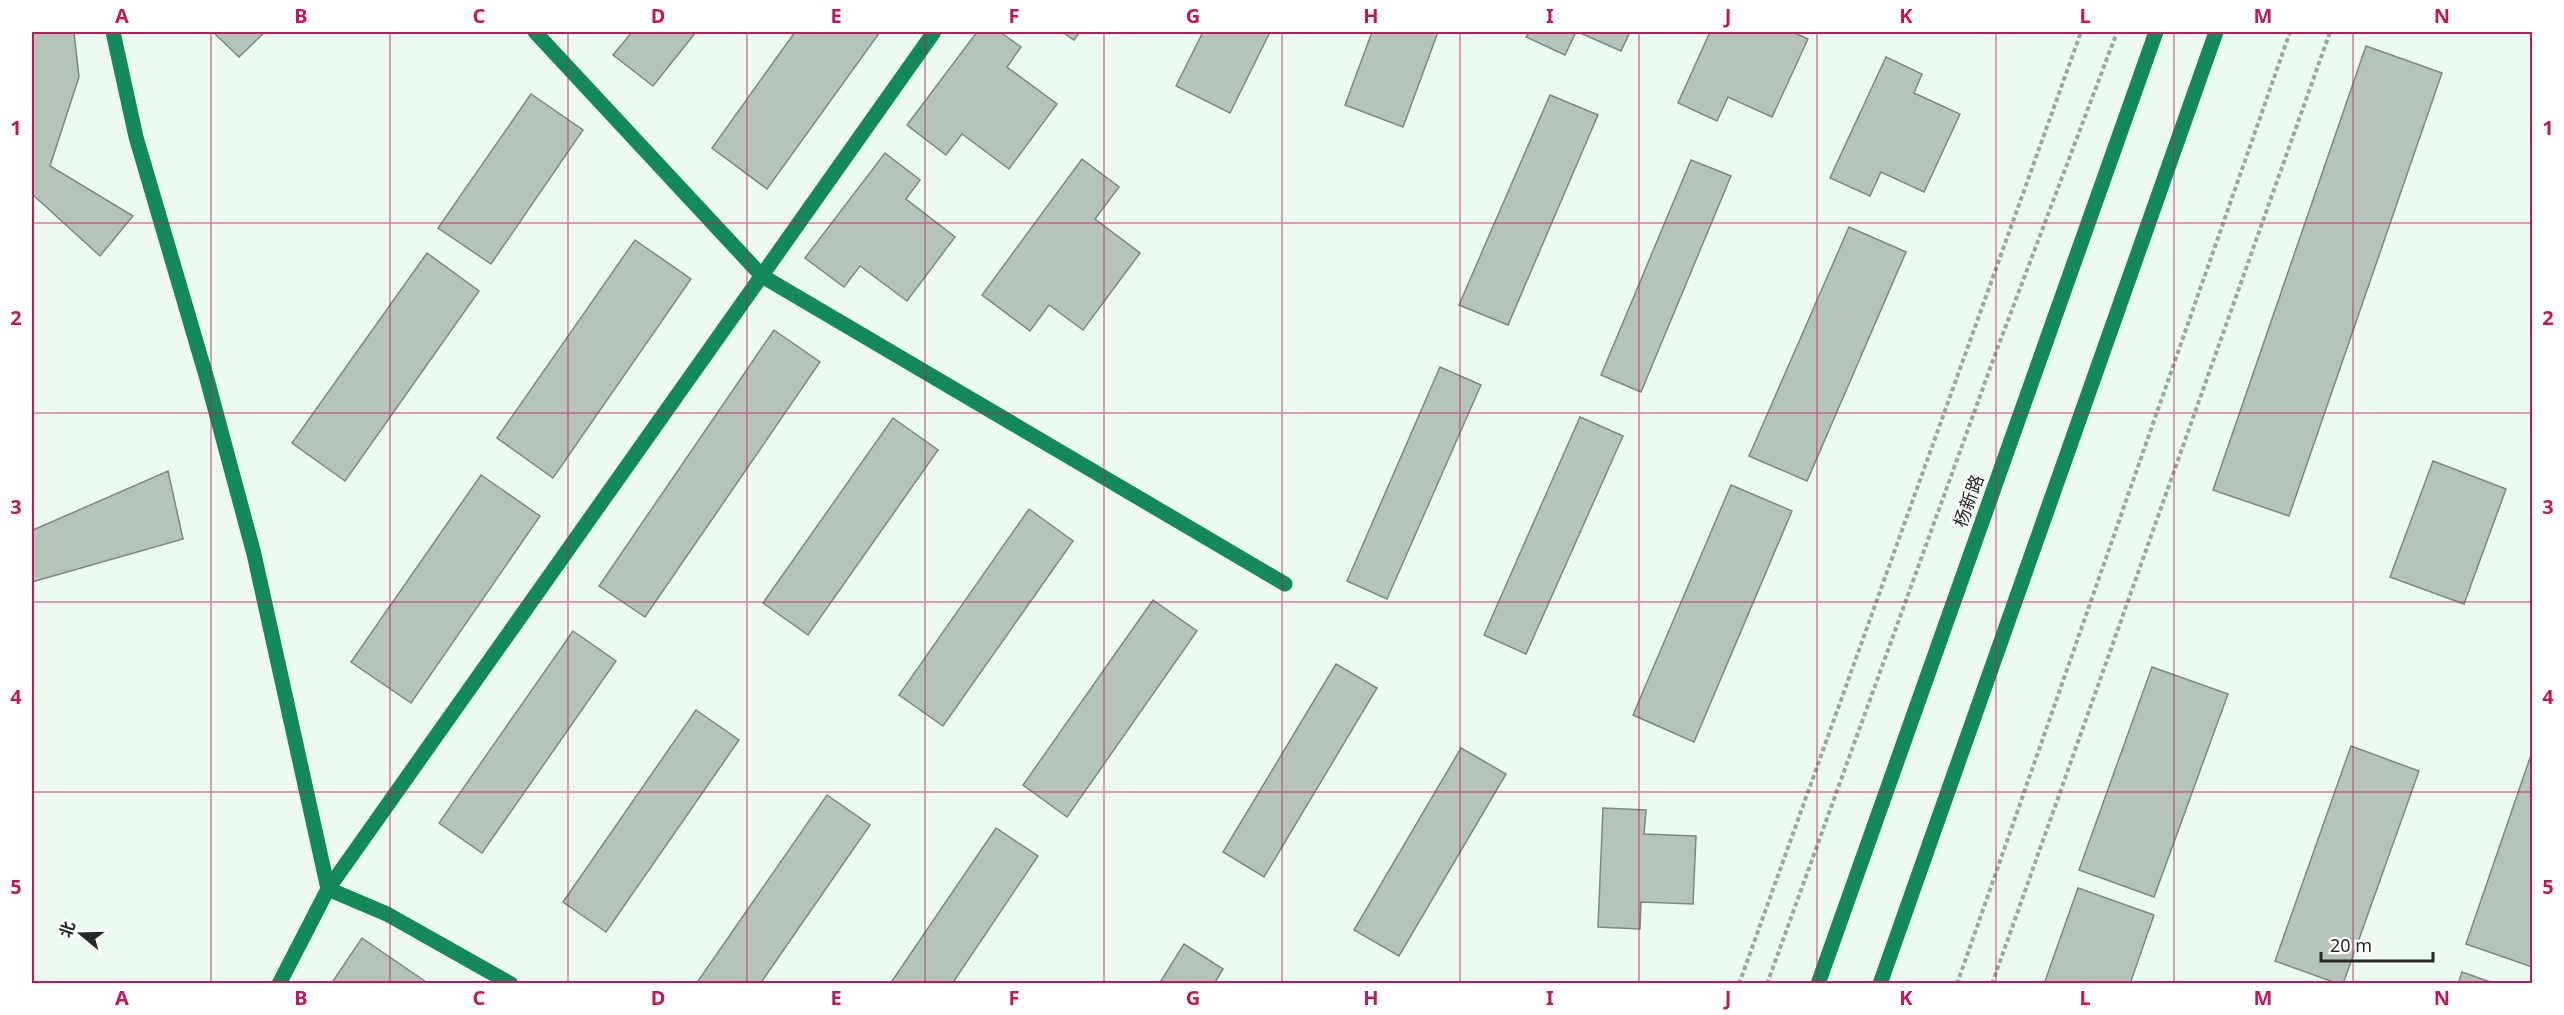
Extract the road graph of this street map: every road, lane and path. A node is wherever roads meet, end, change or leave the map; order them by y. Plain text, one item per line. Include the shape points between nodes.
1 (113, 32) edge
2 (535, 32) edge
3 (934, 32) edge
4 (2081, 32) edge
5 (2117, 32) edge
6 (2156, 32) edge
7 (2216, 32) edge
8 (2290, 32) edge
9 (2330, 32) edge
10 (762, 276) junction
11 (1285, 584) dead end
12 (328, 890) junction
13 (279, 984) edge
14 (511, 984) edge
15 (1739, 984) edge
16 (1767, 984) edge
17 (1818, 984) edge
18 (1880, 984) edge
19 (1957, 984) edge
20 (1992, 984) edge

1 - 12 street via 136,137 254,554
2 - 10 street
3 - 10 street
4 - 15 path
5 - 16 path via 1992,363
6 - 17 street, 杨新路
7 - 18 street
8 - 19 path
9 - 20 path
10 - 11 street
10 - 12 street
12 - 13 street
12 - 14 street via 387,914

